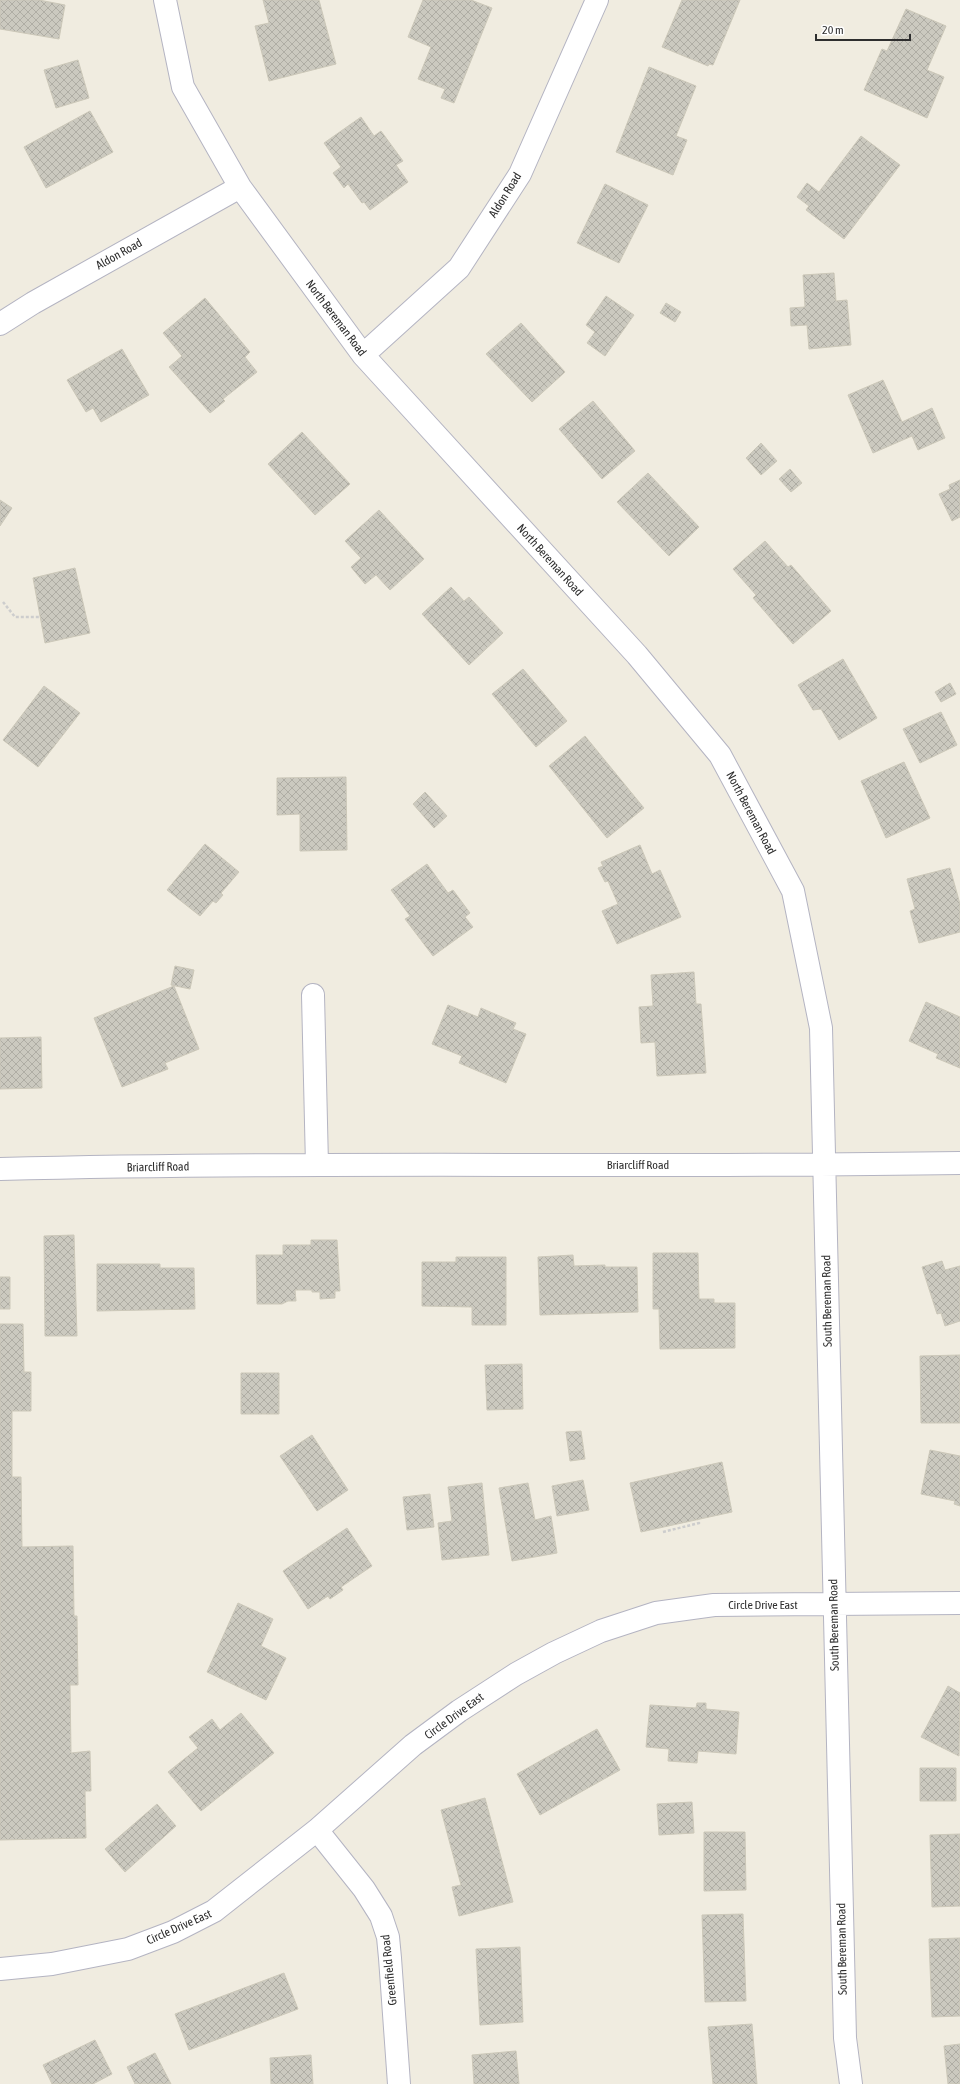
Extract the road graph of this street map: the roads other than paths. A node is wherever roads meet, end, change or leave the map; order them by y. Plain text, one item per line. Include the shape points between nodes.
1 (165, 0) edge
2 (597, 0) edge
3 (240, 187) junction
4 (0, 324) edge
5 (363, 355) junction
6 (313, 995) dead end
7 (960, 1163) edge
8 (317, 1165) junction
9 (825, 1165) junction
10 (0, 1169) edge
11 (960, 1604) edge
12 (833, 1605) junction
13 (317, 1830) junction
14 (0, 1970) edge
15 (399, 2084) edge
16 (851, 2084) edge

1 - 3 street, North Bereman Road via 183,87
2 - 5 street, Aldon Road via 520,174 459,268
3 - 4 street, Aldon Road
3 - 5 street, North Bereman Road
5 - 9 street, North Bereman Road via 637,655 720,755 793,891 821,1028
6 - 8 street
7 - 9 street, Briarcliff Road
8 - 9 street, Briarcliff Road
8 - 10 street, Briarcliff Road
9 - 12 street, South Bereman Road
11 - 12 street, Circle Drive East
12 - 13 street, Circle Drive East via 714,1605 656,1613 601,1631 554,1653 478,1698 413,1745
12 - 16 street, South Bereman Road via 845,2038
13 - 14 street, Circle Drive East via 214,1911 173,1932 128,1949 52,1964
13 - 15 street, Greenfield Road via 364,1889 381,1916 388,1937

